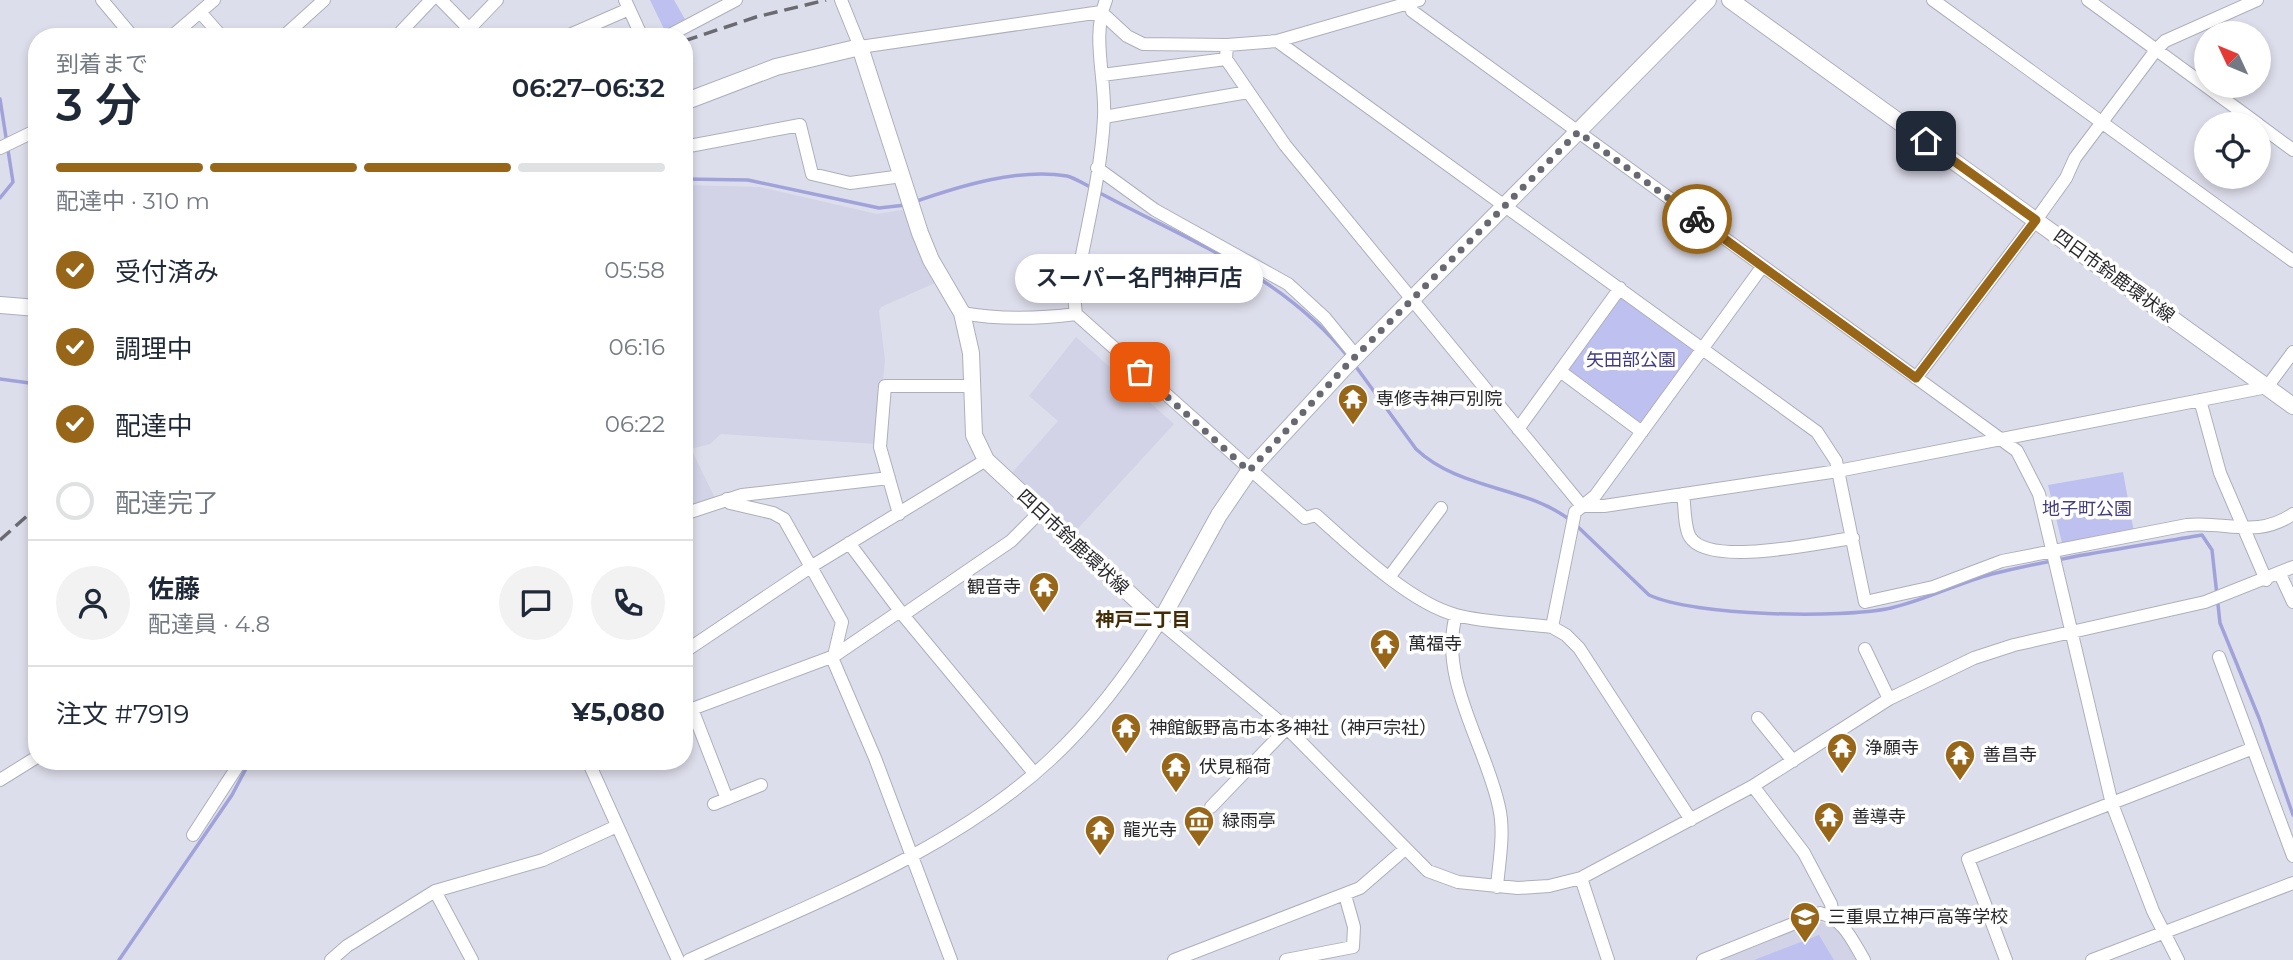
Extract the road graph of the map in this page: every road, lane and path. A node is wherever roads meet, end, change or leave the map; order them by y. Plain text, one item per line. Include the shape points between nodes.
1 (102, 0) edge
2 (214, 0) edge
3 (324, 0) edge
4 (431, 0) edge
5 (440, 0) edge
6 (497, 0) edge
7 (736, 0) edge
8 (841, 0) edge
9 (1708, 0) edge
10 (1730, 0) edge
11 (1933, 0) edge
12 (2088, 0) edge
13 (2257, 0) edge
14 (1414, 2) edge
15 (627, 4) edge
16 (1951, 5) edge
17 (1104, 6) edge
18 (2223, 6) edge
19 (200, 12) junction
20 (125, 28) edge
21 (181, 28) edge
22 (214, 28) edge
23 (293, 28) edge
24 (405, 28) edge
25 (468, 28) edge
26 (477, 28) edge
27 (582, 28) edge
28 (638, 28) edge
29 (683, 28) edge
30 (1277, 41) junction
31 (1227, 45) junction
32 (860, 47) junction
33 (2156, 50) junction
34 (1226, 59) junction
35 (1102, 75) junction
36 (1248, 92) junction
37 (693, 99) edge
38 (2241, 112) edge
39 (1104, 117) junction
40 (2102, 122) junction
41 (1578, 132) junction
42 (28, 134) edge
43 (2271, 134) edge
44 (6, 144) edge
45 (693, 145) edge
46 (2293, 150) edge
47 (1096, 172) junction
48 (904, 181) junction
49 (1505, 205) junction
50 (2036, 220) junction
51 (2293, 261) edge
52 (1762, 267) junction
53 (1620, 288) junction
54 (1412, 300) junction
55 (0, 305) edge
56 (28, 307) edge
57 (962, 313) junction
58 (1076, 314) junction
59 (1703, 348) junction
60 (2293, 352) edge
61 (1352, 359) junction
62 (1560, 371) junction
63 (1916, 378) junction
64 (971, 386) junction
65 (2267, 387) junction
66 (2200, 400) junction
67 (2293, 406) edge
68 (1518, 429) junction
69 (1642, 432) junction
70 (2000, 438) junction
71 (986, 460) junction
72 (1249, 471) junction
73 (1838, 471) junction
74 (889, 478) junction
75 (1683, 494) junction
76 (727, 499) junction
77 (1441, 508) dead end
78 (1579, 510) junction
79 (693, 511) edge
80 (1040, 512) junction
81 (899, 514) junction
82 (2293, 514) edge
83 (2244, 530) junction
84 (1853, 538) junction
85 (849, 543) junction
86 (2053, 553) junction
87 (812, 566) junction
88 (2293, 567) edge
89 (2280, 574) junction
90 (1390, 576) junction
91 (2266, 580) junction
92 (2293, 602) edge
93 (902, 613) junction
94 (1456, 615) junction
95 (1160, 622) junction
96 (1552, 627) junction
97 (2072, 633) junction
98 (693, 646) edge
99 (1865, 649) dead end
100 (834, 656) junction
101 (2219, 657) dead end
102 (1889, 699) junction
103 (693, 708) edge
104 (1758, 718) dead end
105 (693, 721) edge
106 (1287, 728) junction
107 (2252, 749) junction
108 (1793, 761) junction
109 (28, 763) edge
110 (235, 770) edge
111 (592, 770) edge
112 (1034, 774) junction
113 (0, 780) edge
114 (761, 785) dead end
115 (1754, 786) junction
116 (727, 799) junction
117 (713, 804) dead end
118 (2112, 804) junction
119 (1211, 807) dead end
120 (1691, 820) junction
121 (617, 826) junction
122 (193, 835) dead end
123 (1405, 849) junction
124 (911, 854) junction
125 (2293, 856) edge
126 (1581, 878) junction
127 (2293, 883) edge
128 (1497, 887) junction
129 (435, 891) junction
130 (1345, 895) junction
131 (1833, 916) junction
132 (2162, 933) junction
133 (331, 960) edge
134 (472, 960) edge
135 (678, 960) edge
136 (689, 960) edge
137 (951, 960) edge
138 (1174, 960) edge
139 (1286, 960) edge
140 (1608, 960) edge
141 (1703, 960) edge
142 (1864, 960) edge
143 (2006, 960) edge
144 (2092, 960) edge
145 (2178, 960) edge

1 - 20 street
2 - 19 street
3 - 23 street
4 - 24 street
5 - 25 street
6 - 26 street
7 - 29 street
8 - 32 street
9 - 41 main road
10 - 50 main road, 四日市鈴鹿環状線
11 - 16 street
12 - 33 street
13 - 18 street
14 - 30 street
14 - 41 street via 1412,11
15 - 27 street
15 - 28 street
16 - 40 street
17 - 31 street via 1127,36 1143,44
17 - 32 street
17 - 35 street via 1099,29
18 - 33 street
19 - 21 street
19 - 22 street
30 - 31 street
30 - 49 street
31 - 34 street
32 - 37 main road via 776,67
32 - 48 main road, 四日市鈴鹿環状線
33 - 38 street
33 - 40 street
34 - 35 street
34 - 36 street
35 - 39 street
36 - 39 street
36 - 54 street via 1285,145
39 - 47 street
40 - 50 street
40 - 51 street
41 - 49 main road
41 - 52 street
42 - 44 street
43 - 46 street
45 - 48 street via 800,125 812,174 850,183
47 - 58 street via 1074,297
47 - 61 street via 1288,285 1325,318
48 - 57 main road, 四日市鈴鹿環状線 via 920,233
49 - 53 street
49 - 54 main road
50 - 63 street
50 - 65 main road, 四日市鈴鹿環状線
52 - 59 street
52 - 63 street
53 - 59 street
53 - 62 street
54 - 61 main road
54 - 68 street
55 - 56 main road
57 - 58 street via 1026,319
57 - 64 main road, 四日市鈴鹿環状線 via 971,353
58 - 72 street
59 - 69 street
59 - 73 street via 1817,432
60 - 65 street
61 - 72 main road
62 - 68 street
62 - 69 street
63 - 70 street
64 - 71 main road, 四日市鈴鹿環状線 via 974,435
64 - 74 street via 885,386 880,447
65 - 66 street
65 - 67 main road, 四日市鈴鹿環状線
66 - 70 street
66 - 83 street via 2220,473
68 - 78 street
69 - 78 street via 1595,496
70 - 73 street
70 - 86 street via 2017,452 2036,482
71 - 80 main road, 四日市鈴鹿環状線
71 - 81 street
72 - 90 street via 1305,518 1316,515
72 - 95 main road via 1219,514
73 - 75 street
73 - 84 street
74 - 76 street
74 - 81 street
75 - 78 street
75 - 84 street via 1689,536 1720,554
76 - 79 street
76 - 87 street via 784,519
77 - 90 street
78 - 96 street
80 - 93 street via 1011,541
80 - 95 main road, 四日市鈴鹿環状線
81 - 85 street
82 - 83 street via 2260,529
83 - 86 street via 2196,524
83 - 91 street
84 - 86 street via 1865,602 1933,587 2002,561
85 - 87 street
85 - 93 street
86 - 97 street
87 - 98 street
87 - 100 street via 842,622
88 - 89 street
89 - 91 street
89 - 92 street
90 - 94 street via 1433,606
91 - 97 street via 2208,601
93 - 100 street
93 - 112 street
94 - 96 street
94 - 128 street via 1452,647 1456,670 1500,808
95 - 106 street
95 - 112 street via 1101,708
96 - 120 street via 1579,648
97 - 102 street via 1974,658
97 - 118 street
99 - 102 street
100 - 103 street
100 - 124 street
101 - 107 street
102 - 108 street
104 - 108 street
105 - 116 street
106 - 119 street
106 - 123 street
107 - 118 street
107 - 125 street
108 - 115 street
109 - 113 street
110 - 122 street
111 - 121 street
112 - 124 street via 950,833
114 - 116 street
115 - 120 street
115 - 131 street via 1804,852
116 - 117 street
118 - 132 street
118 - 143 street via 1968,859
120 - 126 street
121 - 129 street via 542,860
121 - 135 street
123 - 128 street via 1434,873 1458,882
123 - 130 street via 1368,882
124 - 136 street
124 - 137 street
126 - 128 street via 1549,886
126 - 140 street
127 - 132 street
129 - 133 street
129 - 134 street
130 - 138 street
130 - 139 street via 1354,927 1353,947
131 - 141 street via 1820,913
131 - 142 street
132 - 144 street
132 - 145 street

